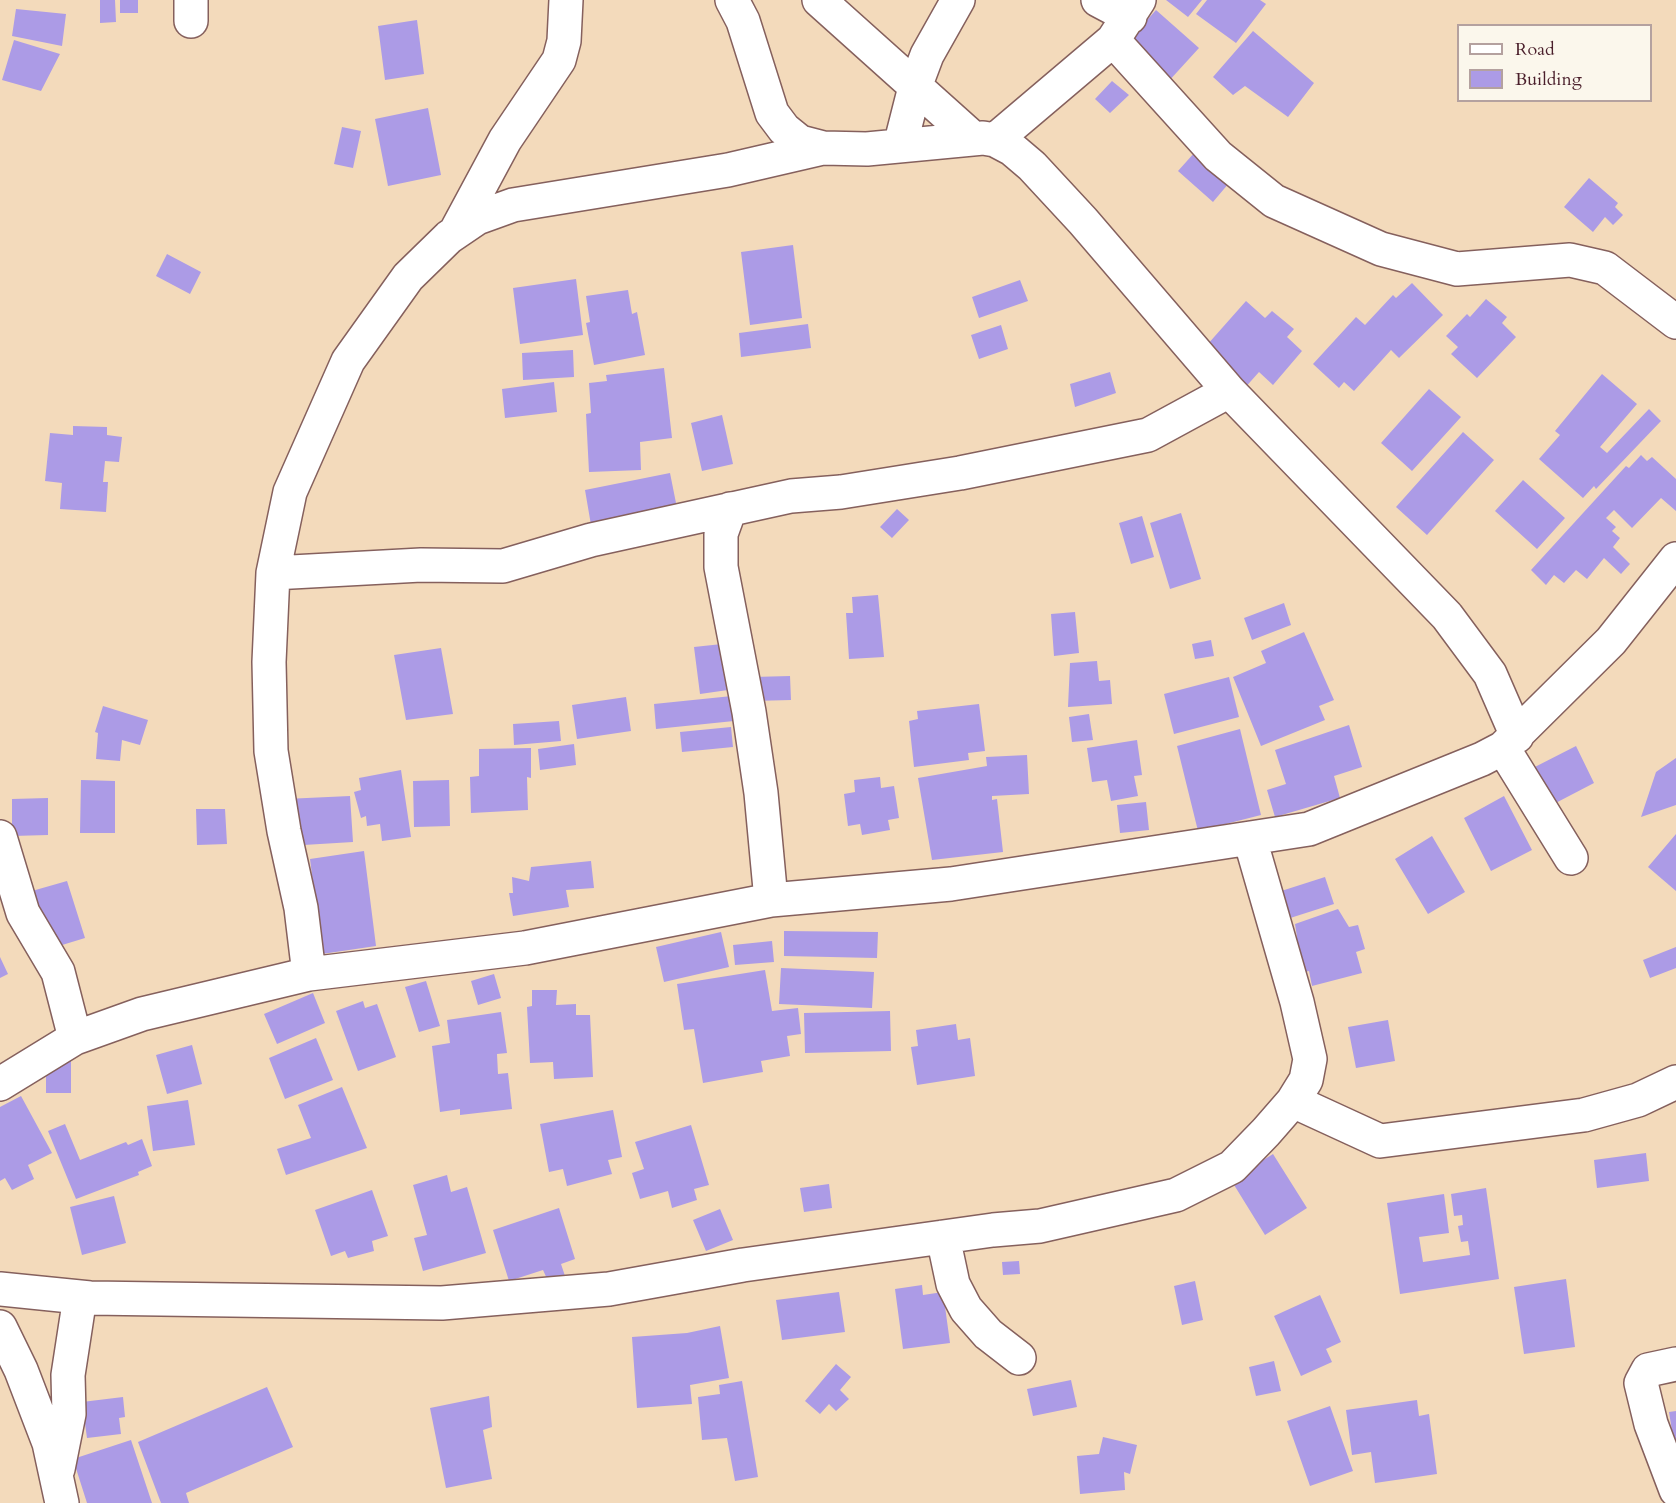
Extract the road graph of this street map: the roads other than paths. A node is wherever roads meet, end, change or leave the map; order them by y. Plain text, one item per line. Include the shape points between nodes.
1 (566, 0) edge
2 (732, 0) edge
3 (819, 0) edge
4 (958, 0) edge
5 (1098, 0) edge
6 (1127, 19) edge
7 (915, 87) junction
8 (985, 139) junction
9 (900, 146) junction
10 (824, 148) junction
11 (455, 233) junction
12 (1676, 322) edge
13 (1229, 391) junction
14 (730, 509) junction
15 (1676, 559) edge
16 (273, 573) junction
17 (1510, 742) junction
18 (0, 837) edge
19 (1250, 839) junction
20 (1571, 858) dead end
21 (771, 900) junction
22 (309, 974) junction
23 (75, 1038) junction
24 (1676, 1082) edge
25 (0, 1084) edge
26 (1293, 1101) junction
27 (943, 1237) junction
28 (0, 1288) edge
29 (80, 1297) junction
30 (0, 1327) edge
31 (1019, 1358) dead end
32 (1676, 1364) edge
33 (59, 1490) edge
34 (1676, 1490) edge

1 - 11 street via 559,60 505,140
2 - 10 street via 743,21 772,113 800,142
3 - 7 street
4 - 7 street via 927,55
5 - 6 street
6 - 8 street
6 - 12 street via 1140,73 1218,156 1274,201 1382,249 1457,269 1570,260 1605,268
7 - 8 street
7 - 9 street
8 - 9 street
8 - 13 street via 1012,149 1032,166
9 - 10 street
10 - 11 street via 728,170 513,205 477,218
11 - 16 street via 408,277 348,361 290,492
13 - 14 street via 1148,435 960,473 791,496
13 - 17 street via 1447,616 1491,675
14 - 16 street via 591,540 503,566 421,565
14 - 21 street via 721,534 721,567 750,712
15 - 17 street via 1611,641
16 - 22 street via 271,751 301,908
17 - 19 street via 1309,829
17 - 20 street
18 - 23 street via 23,913 57,972
19 - 21 street via 951,884
19 - 26 street via 1310,1059 1306,1080
21 - 22 street via 525,948
22 - 23 street via 142,1014
23 - 25 street
24 - 26 street via 1638,1100 1584,1115 1380,1141
26 - 27 street via 1232,1167 1176,1195 1040,1227
27 - 29 street via 743,1265 609,1289 442,1303
27 - 31 street via 953,1284 966,1309 988,1334
28 - 29 street
29 - 33 street via 68,1375 69,1414
30 - 33 street via 49,1443
32 - 34 street via 1648,1370 1641,1383 1651,1424

